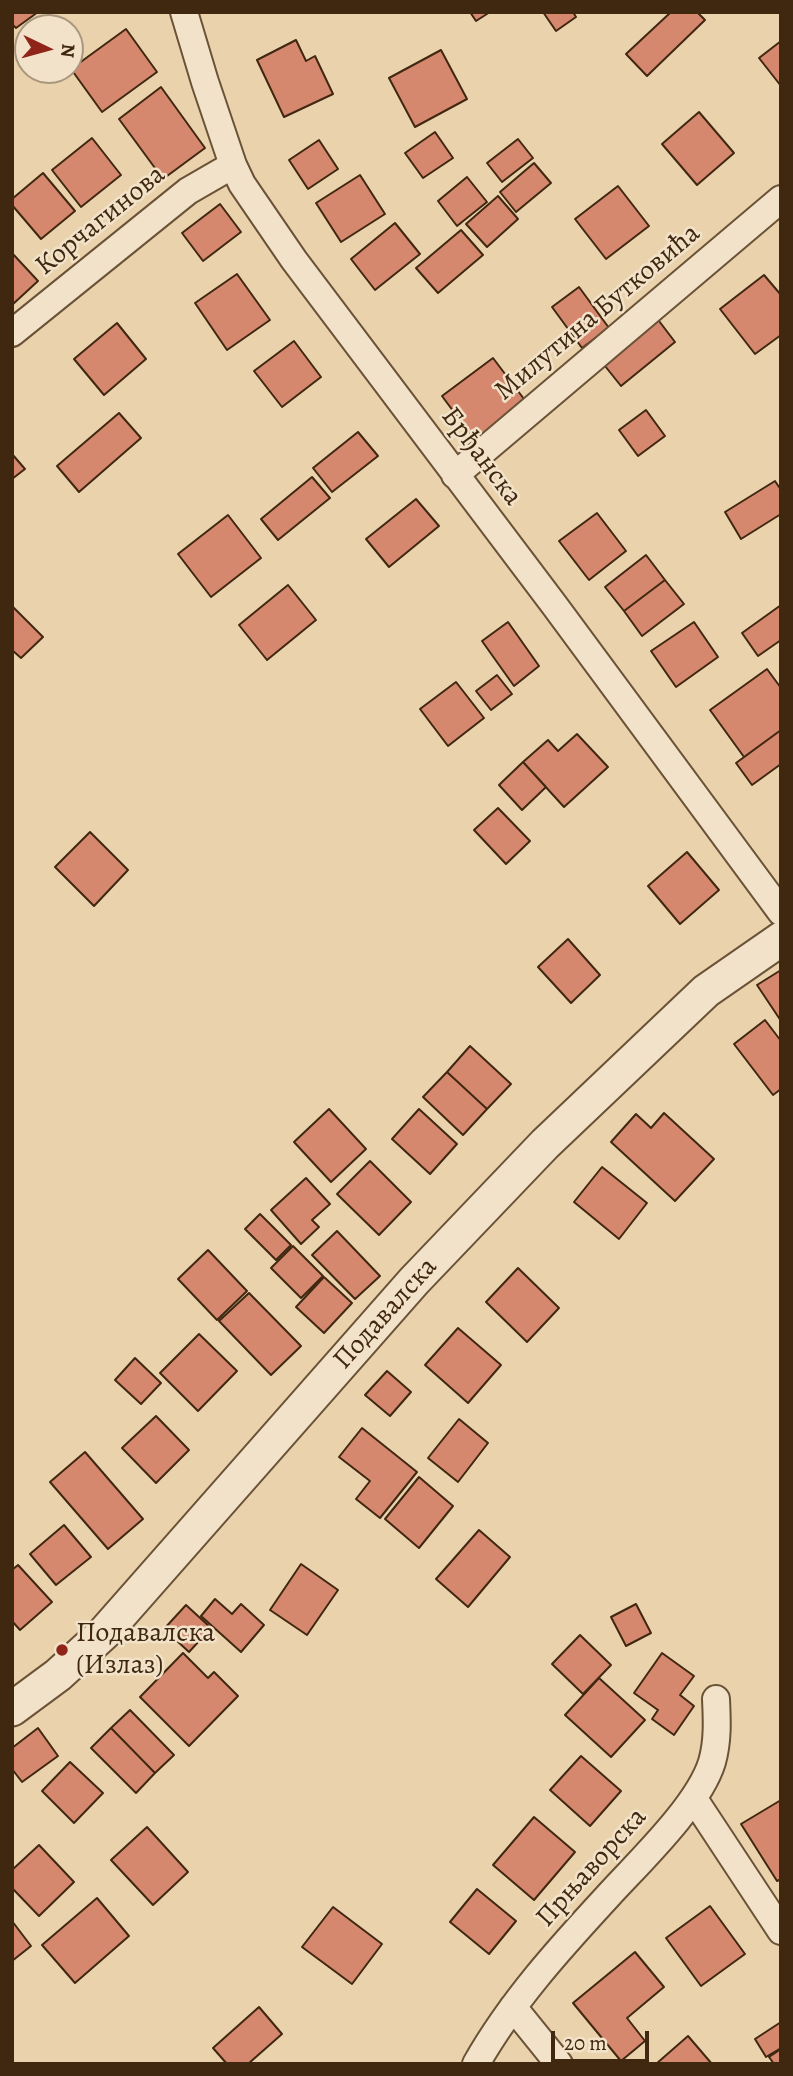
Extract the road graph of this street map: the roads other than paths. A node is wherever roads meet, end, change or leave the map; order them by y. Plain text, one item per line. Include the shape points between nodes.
1 (206, 12) edge
2 (188, 24) edge
3 (233, 165) junction
4 (781, 199) edge
5 (12, 333) edge
6 (455, 475) junction
7 (781, 912) edge
8 (781, 939) edge
9 (716, 1699) dead end
10 (12, 1709) edge
11 (694, 1799) junction
12 (781, 1931) edge
13 (513, 2007) junction
14 (476, 2064) edge
15 (559, 2064) edge

1 - 2 street
2 - 3 street, Брђанска
3 - 5 street, Корчагинова via 188,191
3 - 6 street, Брђанска via 294,260
4 - 6 street, Милутина Бутковића
6 - 7 street, Брђанска
8 - 10 street, Подавалска via 706,991 545,1144 414,1281 104,1633
9 - 11 street, Прњаворска via 717,1738 711,1764
11 - 12 street
11 - 13 street, Прњаворска
13 - 14 street, Прњаворска
13 - 15 street

